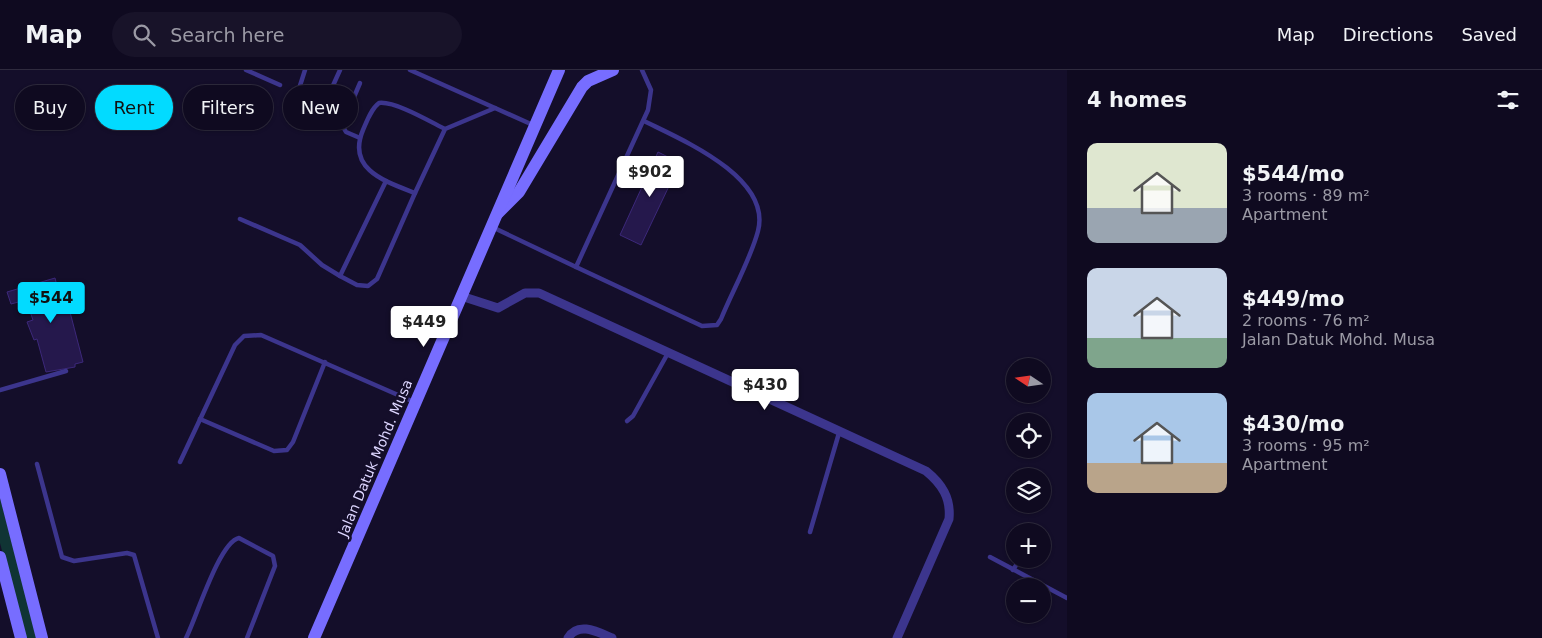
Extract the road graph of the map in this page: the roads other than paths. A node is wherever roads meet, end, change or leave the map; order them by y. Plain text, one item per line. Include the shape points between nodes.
1 (246, 70) edge
2 (305, 70) edge
3 (340, 70) edge
4 (410, 70) edge
5 (559, 70) edge
6 (613, 70) edge
7 (642, 70) edge
8 (360, 83) dead end
9 (280, 84) dead end
10 (495, 108) junction
11 (644, 121) junction
12 (534, 125) junction
13 (445, 129) junction
14 (360, 138) junction
15 (386, 181) junction
16 (415, 193) junction
17 (240, 219) dead end
18 (493, 221) junction
19 (576, 267) junction
20 (340, 276) junction
21 (461, 296) junction
22 (669, 351) junction
23 (325, 362) junction
24 (66, 371) dead end
25 (0, 390) edge
26 (415, 402) junction
27 (200, 420) junction
28 (627, 421) dead end
29 (838, 433) junction
30 (180, 462) dead end
31 (37, 464) dead end
32 (0, 474) edge
33 (810, 532) dead end
34 (990, 557) dead end
35 (0, 561) edge
36 (1013, 570) joint
37 (2, 576) edge
38 (1067, 598) edge
39 (21, 638) edge
40 (42, 638) edge
41 (158, 638) edge
42 (186, 638) edge
43 (247, 638) edge
44 (314, 638) edge
45 (568, 638) edge
46 (612, 638) edge
47 (897, 638) edge

1 - 9 lane
2 - 3 lane via 297,95 302,100 318,104 326,101
4 - 10 lane
5 - 12 main road, Jalan Datuk Mohd. Musa
6 - 18 main road via 582,87 518,192
7 - 11 lane via 652,92
8 - 14 lane via 342,125 346,132
10 - 12 lane
10 - 13 lane
11 - 19 lane
11 - 19 lane via 715,157 740,179 757,206 758,231 721,319 717,325 696,324
12 - 18 main road, Jalan Datuk Mohd. Musa
13 - 14 lane via 382,102 375,106
13 - 16 lane
14 - 15 lane via 360,154 366,166
15 - 16 lane
15 - 20 lane
16 - 20 lane via 374,283 360,286
17 - 20 lane via 300,245
18 - 19 lane
18 - 21 main road, Jalan Datuk Mohd. Musa
21 - 22 street via 498,308 525,293 539,292
21 - 26 main road, Jalan Datuk Mohd. Musa
22 - 28 lane via 633,416
22 - 29 street
23 - 26 lane
23 - 27 lane via 261,335 244,336 235,345
23 - 27 lane via 287,450 274,451
24 - 25 lane
26 - 44 main road, Jalan Datuk Mohd. Musa
27 - 30 lane
29 - 33 lane
29 - 47 street via 926,471 942,488 949,504 943,535
31 - 41 lane via 62,557 74,561 126,553 134,555
32 - 40 main road
34 - 36 lane
35 - 37 main road
36 - 38 lane
37 - 39 main road
42 - 43 lane via 220,558 239,538 272,556 275,566
45 - 46 street via 582,628

